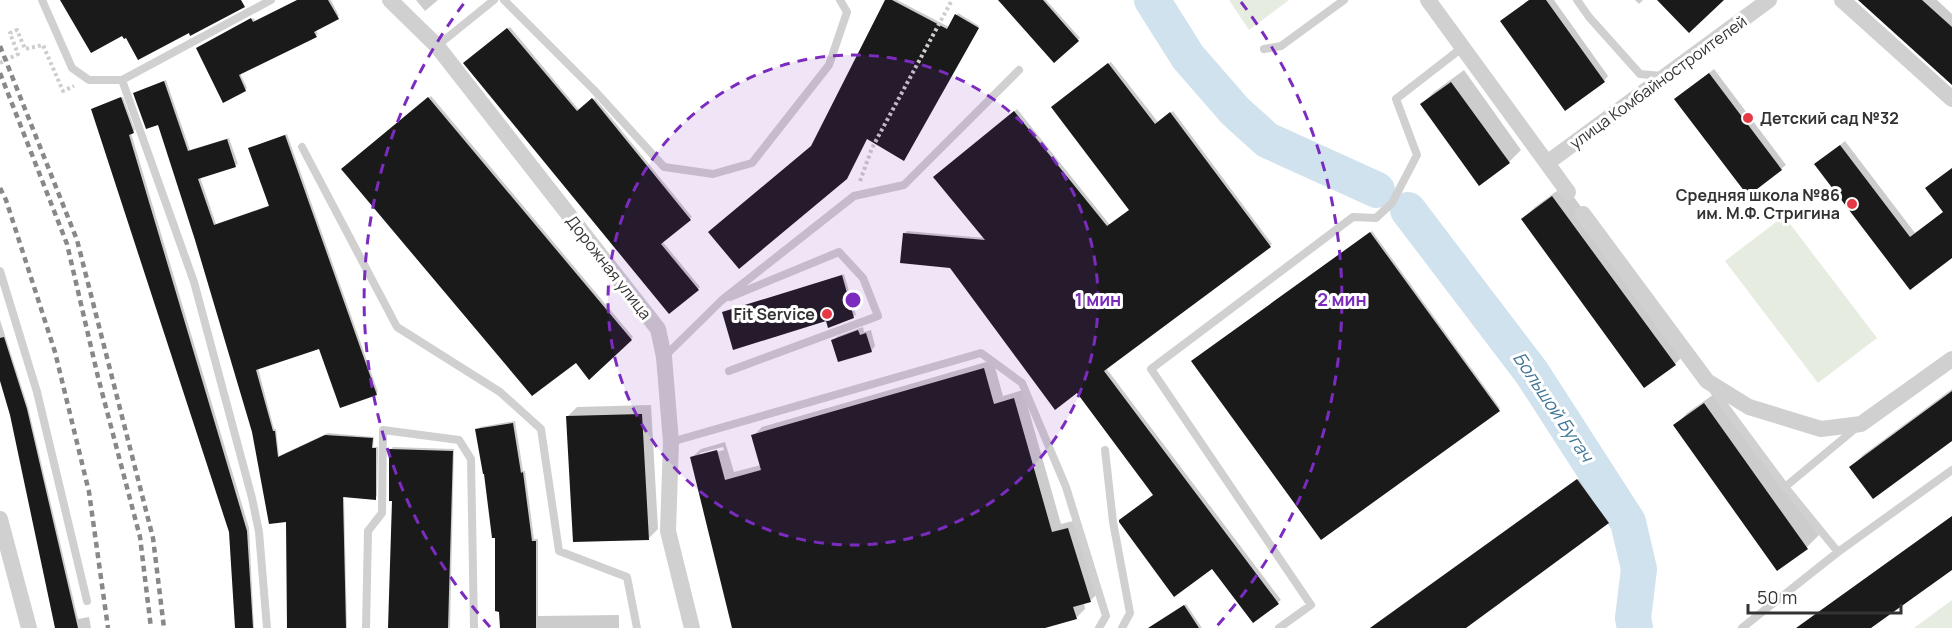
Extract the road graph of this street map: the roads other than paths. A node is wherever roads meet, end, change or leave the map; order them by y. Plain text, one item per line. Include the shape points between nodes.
1 (42, 0) edge
2 (271, 0) edge
3 (390, 0) edge
4 (494, 0) edge
5 (504, 0) edge
6 (840, 0) edge
7 (1344, 0) edge
8 (1428, 0) edge
9 (1577, 0) edge
10 (1769, 0) edge
11 (1842, 0) edge
12 (437, 46) junction
13 (1464, 47) junction
14 (1264, 49) dead end
15 (1019, 70) dead end
16 (1665, 76) junction
17 (122, 80) junction
18 (1952, 99) edge
19 (302, 147) dead end
20 (1547, 163) junction
21 (1568, 192) dead end
22 (1583, 214) dead end
23 (0, 271) edge
24 (722, 300) junction
25 (664, 357) junction
26 (1952, 359) edge
27 (729, 371) dead end
28 (1707, 381) junction
29 (1861, 424) junction
30 (671, 442) junction
31 (1105, 450) dead end
32 (1952, 470) edge
33 (1785, 487) junction
34 (0, 519) edge
35 (1838, 552) junction
36 (87, 601) dead end
37 (29, 628) edge
38 (267, 628) edge
39 (366, 628) edge
40 (474, 628) edge
41 (637, 628) edge
42 (692, 628) edge
43 (1099, 628) edge
44 (1122, 628) edge
45 (1279, 628) edge
46 (1742, 628) edge

1 - 17 lane via 72,68 89,80
2 - 17 lane
3 - 12 street, Дорожная улица
4 - 12 lane
5 - 6 lane via 664,167 713,174 753,163 829,65 847,12
7 - 14 lane via 1281,46
8 - 13 street
9 - 16 lane via 1640,74
10 - 16 street, улица Комбайностроителей
11 - 18 street
12 - 25 street, Дорожная улица via 658,329
13 - 20 street
13 - 45 lane via 1396,99 1417,155 1392,203 1376,218 1353,217 1151,369 1311,605
15 - 24 lane via 904,185 854,196
16 - 20 street, улица Комбайностроителей
17 - 38 lane via 194,282 252,498 259,532
19 - 41 lane via 397,327 500,392 541,429 559,551 627,577
20 - 21 street
22 - 28 street
23 - 36 lane via 37,392
24 - 25 lane
24 - 27 lane via 839,252 863,278 878,316
25 - 30 street, Дорожная улица
26 - 29 street
28 - 29 street via 1749,407 1821,429
28 - 33 lane
29 - 33 lane
30 - 42 street, Дорожная улица via 668,531
30 - 43 lane via 981,353 1022,383 1066,487 1106,616
31 - 44 lane via 1113,522 1130,613
32 - 35 lane
33 - 35 lane
34 - 37 street
35 - 46 lane
39 - 40 lane via 368,531 382,513 383,430 459,440 471,459

